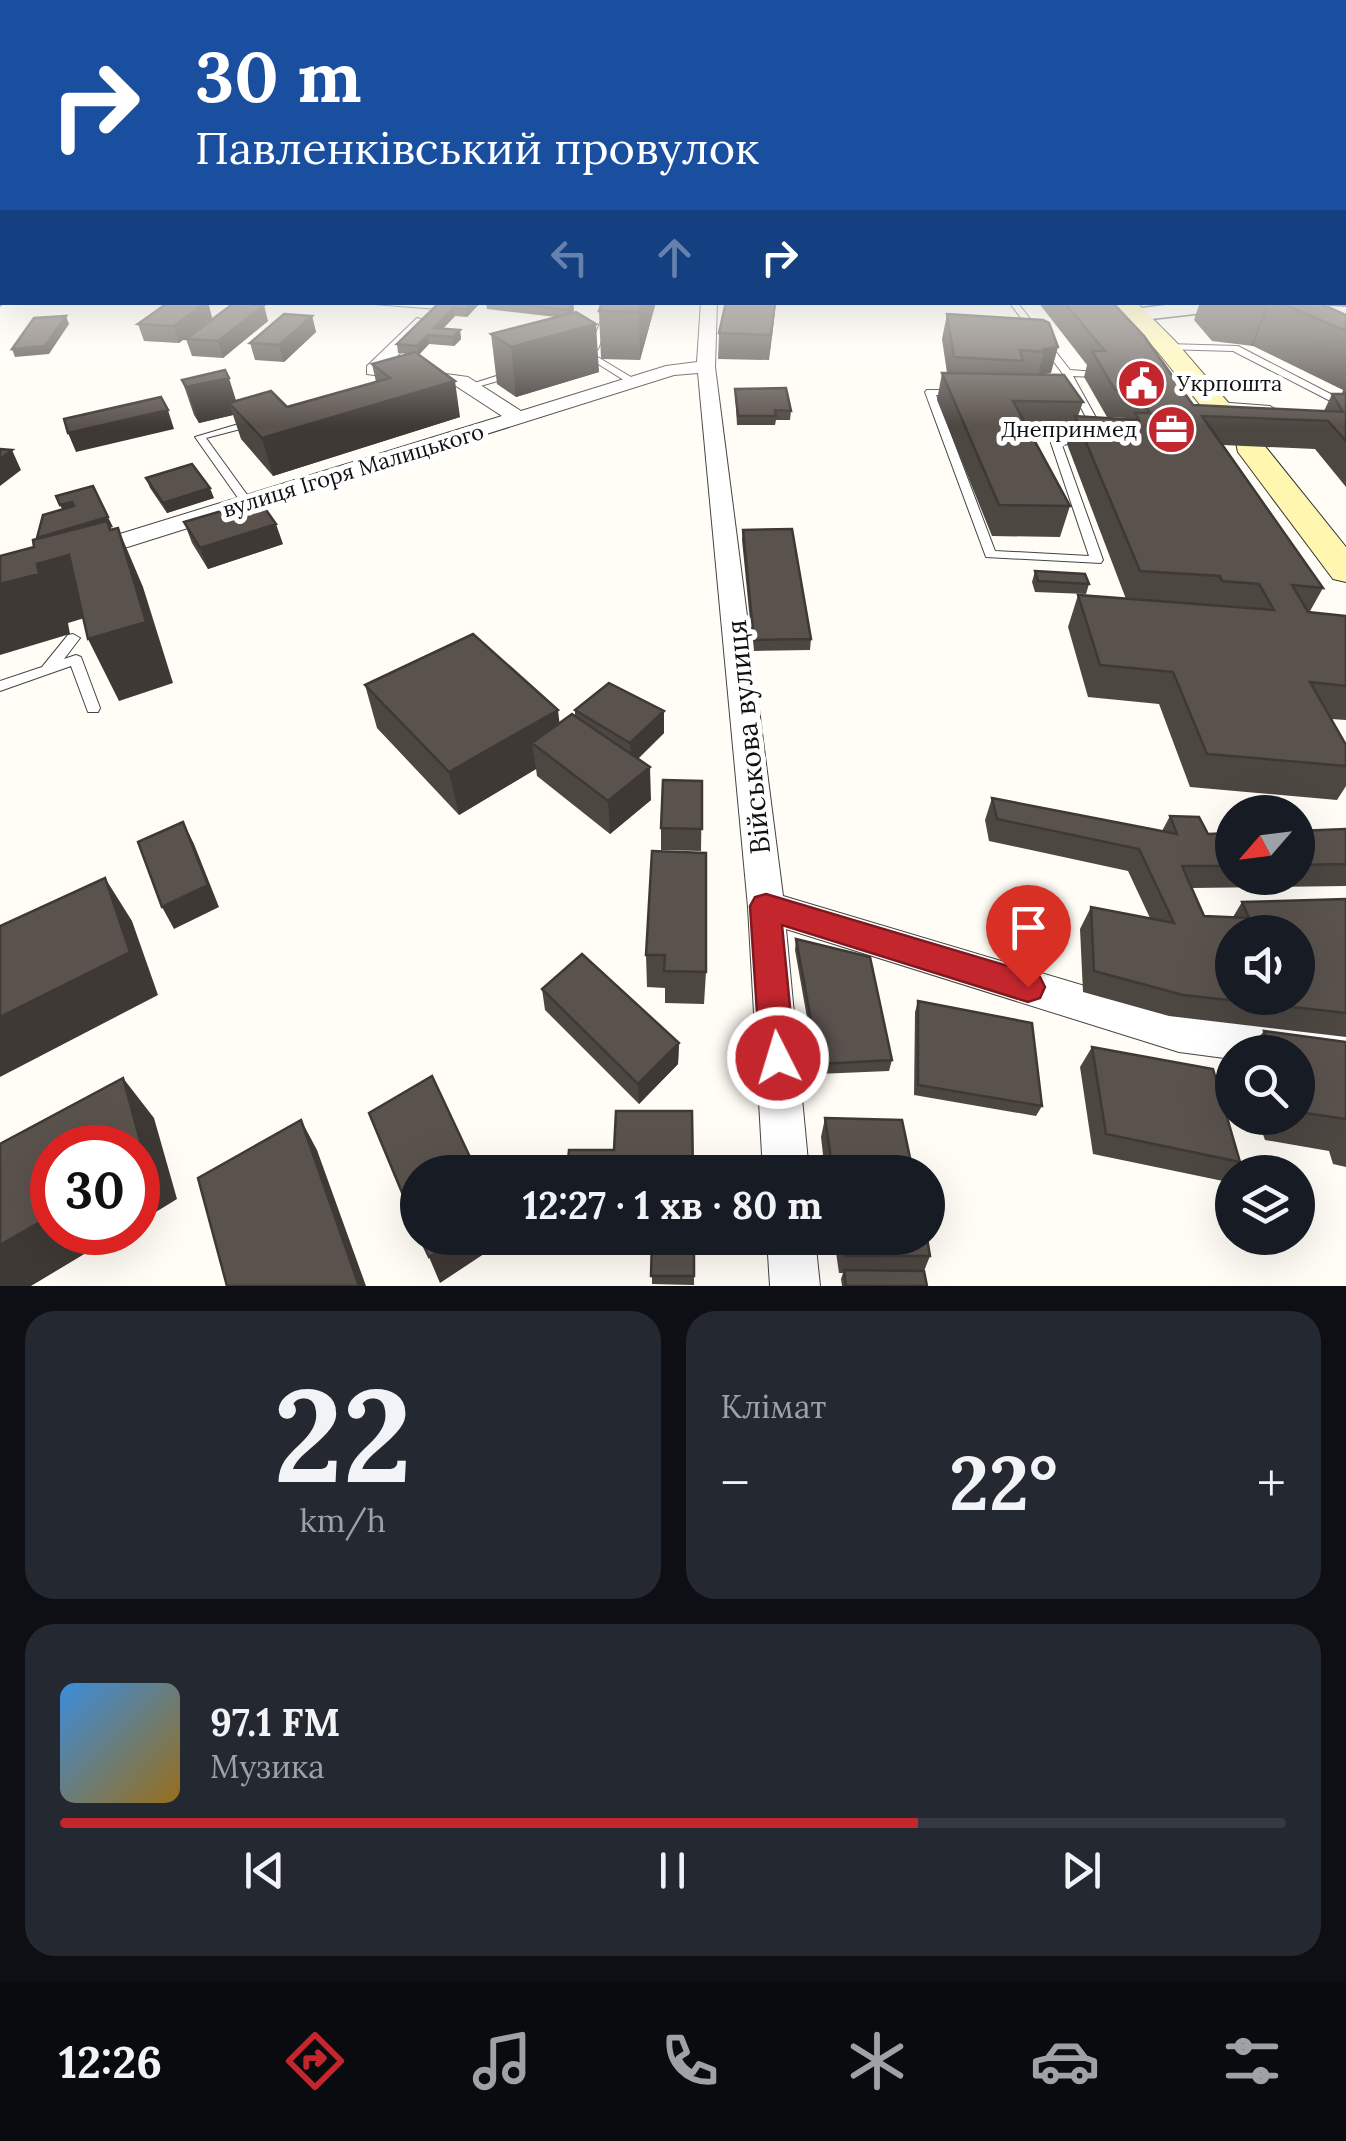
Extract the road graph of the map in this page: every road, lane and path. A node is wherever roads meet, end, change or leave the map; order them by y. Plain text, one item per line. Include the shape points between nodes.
1 (438, 307) edge
2 (611, 307) edge
3 (709, 307) edge
4 (1017, 307) edge
5 (1224, 307) edge
6 (1128, 308) edge
7 (1167, 347) junction
8 (583, 352) junction
9 (567, 357) edge
10 (706, 367) junction
11 (518, 372) edge
12 (1066, 373) junction
13 (1094, 374) edge
14 (448, 377) junction
15 (633, 382) junction
16 (412, 385) edge
17 (470, 386) junction
18 (968, 394) edge
19 (1062, 397) edge
20 (1080, 398) junction
21 (1216, 405) junction
22 (1346, 406) edge
23 (1282, 409) edge
24 (1321, 412) edge
25 (1346, 415) edge
26 (520, 419) junction
27 (264, 420) edge
28 (247, 503) junction
29 (76, 556) edge
30 (1346, 571) edge
31 (74, 638) dead end
32 (48, 670) junction
33 (0, 686) edge
34 (93, 708) dead end
35 (766, 906) junction
36 (1346, 1053) edge
37 (785, 1155) edge
38 (792, 1255) edge
39 (795, 1286) edge

1 - 14 street via 373,370
2 - 8 lane via 594,349
3 - 10 street, Військова вулиця
4 - 12 lane
5 - 6 street
6 - 7 main road
7 - 21 main road
7 - 22 lane via 1235,348
8 - 9 lane
8 - 15 lane
10 - 15 street, вулиця Ігоря Малицького
10 - 35 street, Військова вулиця
11 - 17 lane
12 - 13 lane
12 - 20 lane
14 - 16 lane
14 - 17 street
15 - 26 street, вулиця Ігоря Малицького
17 - 26 street
18 - 20 lane via 930,392 990,554 1097,560 1056,443 1102,436
19 - 20 lane
21 - 23 lane
21 - 30 main road
24 - 25 lane
26 - 28 street, вулиця Ігоря Малицького
27 - 28 lane via 200,437
28 - 29 street, вулиця Ігоря Малицького
31 - 32 lane
32 - 33 lane
32 - 34 lane via 76,660
35 - 36 street via 1178,1034
35 - 37 street, Військова вулиця
38 - 39 street

